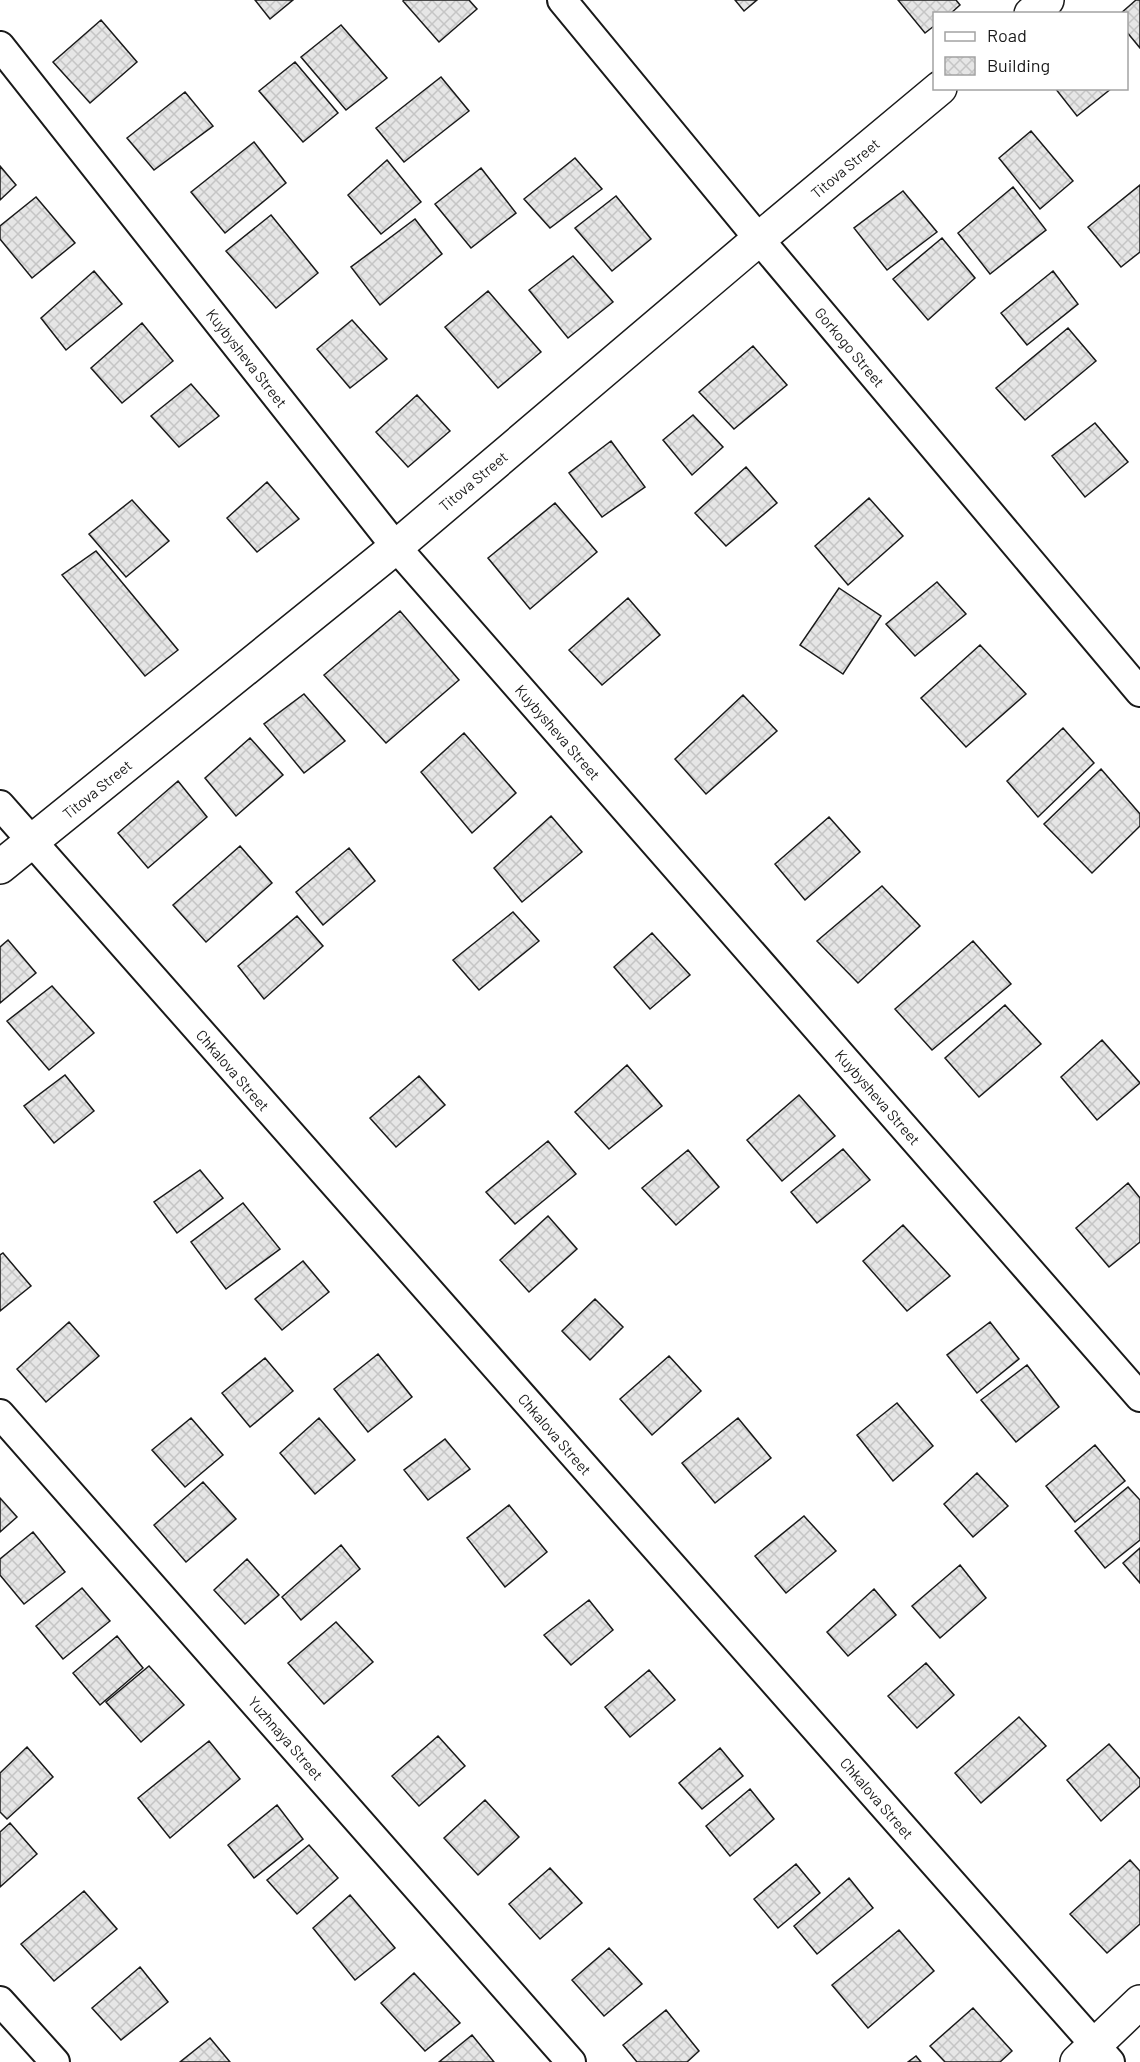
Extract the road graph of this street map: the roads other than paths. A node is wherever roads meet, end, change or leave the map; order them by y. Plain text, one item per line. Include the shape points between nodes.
1 (562, 0) edge
2 (1047, 0) edge
3 (1033, 12) edge
4 (0, 46) edge
5 (938, 90) edge
6 (759, 239) junction
7 (396, 546) junction
8 (1140, 692) edge
9 (0, 805) edge
10 (32, 842) junction
11 (0, 867) edge
12 (1140, 1397) edge
13 (0, 1414) edge
14 (0, 2001) edge
15 (1140, 2002) edge
16 (1094, 2056) edge
17 (55, 2062) edge
18 (571, 2062) edge

1 - 6 street, Gorkogo Street
2 - 3 main road
4 - 7 street, Kuybysheva Street
5 - 6 main road, Titova Street
6 - 7 main road, Titova Street
6 - 8 street, Gorkogo Street
7 - 10 main road, Titova Street
7 - 12 street, Kuybysheva Street
9 - 10 street, Chkalova Street
10 - 11 main road, Titova Street
10 - 16 street, Chkalova Street
13 - 18 street, Yuzhnaya Street
14 - 17 street
15 - 16 main road

